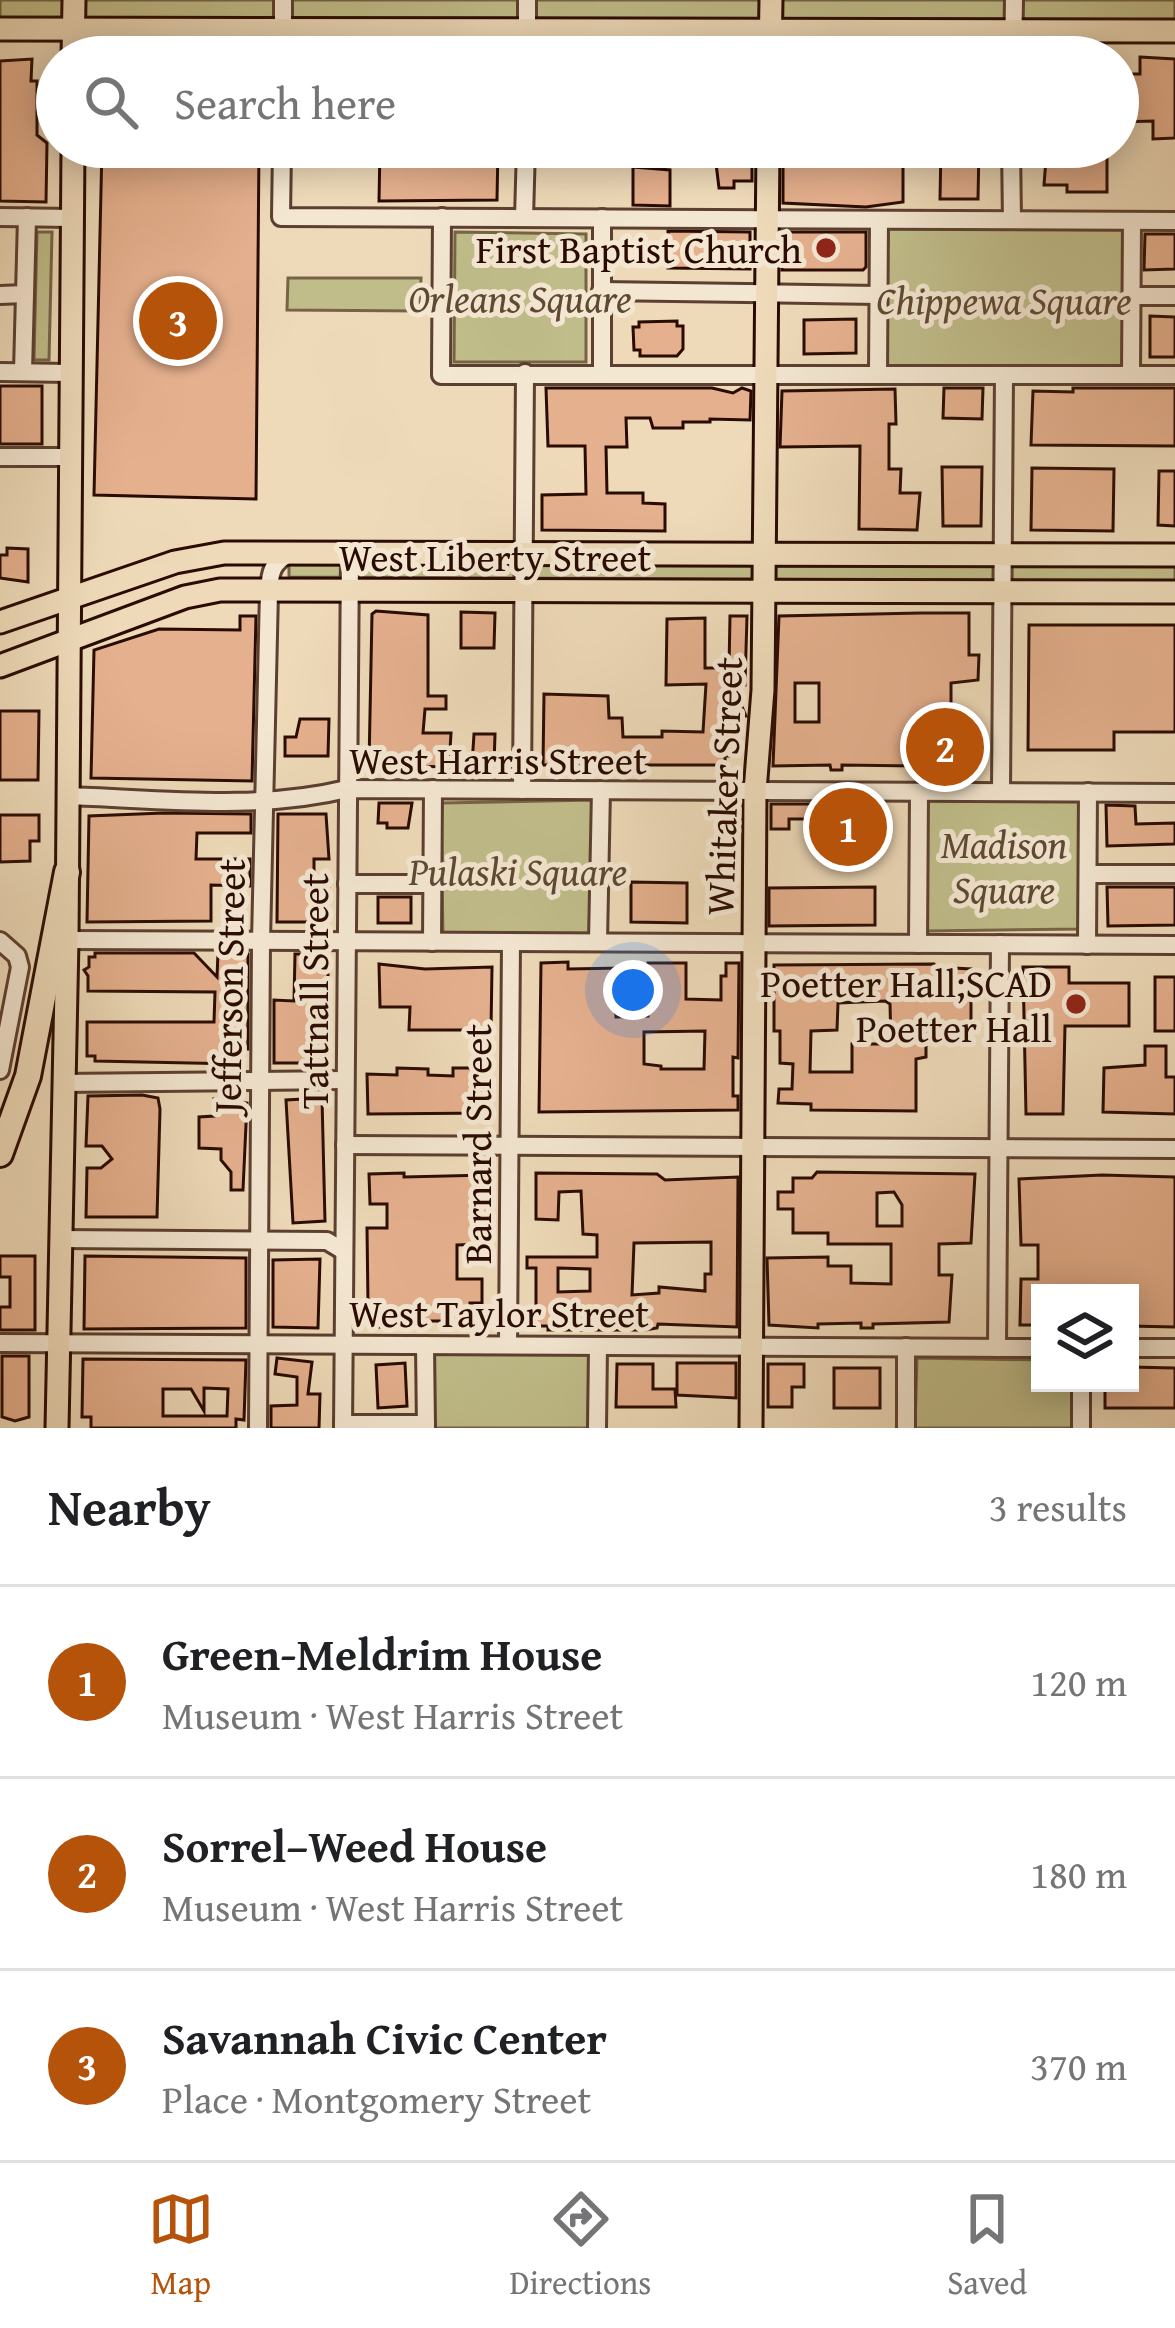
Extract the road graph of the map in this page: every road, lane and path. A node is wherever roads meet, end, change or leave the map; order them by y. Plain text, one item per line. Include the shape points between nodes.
1 (74, 0) edge
2 (283, 0) edge
3 (527, 0) edge
4 (771, 0) edge
5 (1013, 0) edge
6 (74, 28) junction
7 (283, 28) junction
8 (527, 28) junction
9 (770, 28) junction
10 (0, 29) edge
11 (1013, 29) junction
12 (1175, 31) edge
13 (74, 36) edge
14 (283, 36) edge
15 (527, 36) edge
16 (770, 36) edge
17 (1013, 36) edge
18 (73, 168) edge
19 (282, 168) edge
20 (525, 168) edge
21 (768, 168) edge
22 (1011, 168) edge
23 (0, 217) edge
24 (27, 217) junction
25 (442, 217) junction
26 (72, 218) junction
27 (524, 218) junction
28 (602, 218) junction
29 (768, 218) junction
30 (879, 220) junction
31 (1012, 220) junction
32 (1132, 221) junction
33 (1175, 221) edge
34 (601, 291) junction
35 (767, 292) junction
36 (0, 295) edge
37 (25, 295) junction
38 (878, 295) junction
39 (1132, 296) junction
40 (1175, 296) edge
41 (0, 372) edge
42 (23, 372) junction
43 (71, 373) junction
44 (525, 373) junction
45 (602, 373) junction
46 (766, 374) junction
47 (878, 374) junction
48 (1004, 375) junction
49 (1131, 375) junction
50 (1175, 375) edge
51 (71, 457) junction
52 (0, 458) edge
53 (289, 554) junction
54 (522, 554) junction
55 (350, 555) junction
56 (764, 555) junction
57 (1004, 555) junction
58 (1175, 555) edge
59 (269, 590) junction
60 (350, 591) junction
61 (763, 592) junction
62 (1175, 592) edge
63 (523, 593) junction
64 (1003, 593) junction
65 (67, 598) junction
66 (0, 622) edge
67 (69, 640) junction
68 (0, 666) edge
69 (347, 789) junction
70 (434, 790) junction
71 (522, 790) junction
72 (601, 790) junction
73 (755, 791) junction
74 (919, 792) junction
75 (1001, 792) junction
76 (1088, 792) junction
77 (1175, 793) edge
78 (68, 796) junction
79 (264, 802) junction
80 (67, 872) junction
81 (1088, 874) junction
82 (1175, 874) edge
83 (347, 884) junction
84 (433, 884) junction
85 (67, 940) junction
86 (0, 941) edge
87 (261, 941) junction
88 (598, 941) junction
89 (346, 942) junction
90 (432, 942) junction
91 (511, 942) junction
92 (754, 943) junction
93 (919, 944) junction
94 (1000, 944) junction
95 (1088, 945) junction
96 (1175, 945) edge
97 (0, 1070) edge
98 (345, 1080) junction
99 (260, 1082) junction
100 (62, 1083) junction
101 (345, 1145) junction
102 (510, 1146) junction
103 (753, 1147) junction
104 (998, 1148) junction
105 (1175, 1149) edge
106 (0, 1154) edge
107 (59, 1239) junction
108 (259, 1242) junction
109 (342, 1250) junction
110 (0, 1342) edge
111 (58, 1342) junction
112 (258, 1344) junction
113 (344, 1345) junction
114 (425, 1345) junction
115 (508, 1345) junction
116 (598, 1346) junction
117 (751, 1346) junction
118 (906, 1347) junction
119 (997, 1348) junction
120 (1031, 1348) edge
121 (1139, 1348) edge
122 (1175, 1348) edge
123 (1081, 1392) edge
124 (343, 1426) edge
125 (426, 1426) edge
126 (57, 1428) edge
127 (258, 1428) edge
128 (597, 1428) edge
129 (751, 1428) edge
130 (906, 1428) edge
131 (1081, 1428) edge

1 - 6 main road
2 - 7 street
3 - 8 street
4 - 9 main road
5 - 11 street
6 - 7 main road
6 - 10 main road
6 - 13 main road
7 - 8 main road
7 - 14 street
8 - 9 main road
8 - 15 street
9 - 11 main road
9 - 16 main road
11 - 12 main road
11 - 17 street
18 - 26 main road
19 - 25 street via 281,217
20 - 27 street
21 - 29 main road, Whitaker Street
22 - 31 street
23 - 24 street
24 - 26 street
24 - 37 street
25 - 27 street
25 - 44 street via 441,375
26 - 43 main road
27 - 28 street
28 - 29 street
28 - 34 street
29 - 30 street
29 - 35 main road, Whitaker Street
30 - 31 street
30 - 38 street
31 - 32 street
32 - 33 street
32 - 39 street
34 - 35 street
34 - 45 street
35 - 38 street
35 - 46 main road, Whitaker Street
36 - 37 street
37 - 42 street
38 - 47 street
39 - 40 street
39 - 49 street
41 - 42 street
42 - 43 street
43 - 51 main road
44 - 45 street
44 - 54 street
45 - 46 street
46 - 47 street
46 - 56 main road, Whitaker Street
47 - 48 street
48 - 49 street
48 - 57 street
49 - 50 street
51 - 52 street
51 - 65 main road
53 - 55 main road, West Liberty Street
53 - 59 street, Jefferson Street via 276,561
53 - 65 main road, West Liberty Street via 175,562
54 - 55 main road, West Liberty Street
54 - 56 main road, West Liberty Street
54 - 63 street
55 - 60 street, Tattnall Street
56 - 57 main road, West Liberty Street
56 - 61 main road, Whitaker Street
57 - 58 main road, West Liberty Street
57 - 64 street
59 - 60 main road, West Liberty Street
59 - 67 main road, West Liberty Street via 190,596
59 - 79 street, Jefferson Street
60 - 63 main road, West Liberty Street
60 - 69 street, Tattnall Street
61 - 63 main road, West Liberty Street
61 - 64 main road, West Liberty Street
61 - 73 main road, Whitaker Street
62 - 64 main road, West Liberty Street
63 - 71 street
64 - 75 street
65 - 66 main road, West Liberty Street
65 - 67 main road
67 - 68 main road, West Liberty Street
67 - 78 main road
69 - 70 street, West Harris Street
69 - 79 street, West Harris Street
69 - 83 street, Tattnall Street
70 - 71 street, West Harris Street
70 - 84 street
71 - 72 street, West Harris Street
72 - 73 street, West Harris Street
72 - 88 street
73 - 74 street, West Harris Street
73 - 92 main road, Whitaker Street
74 - 75 street, West Harris Street
74 - 93 street
75 - 76 street, West Harris Street
76 - 77 street, West Harris Street
76 - 81 street
78 - 79 street, West Harris Street
78 - 80 main road
79 - 87 street, Jefferson Street
80 - 85 main road
80 - 106 highway via 28,1076
81 - 82 street
81 - 95 street
83 - 84 street
83 - 89 street, Tattnall Street
84 - 90 street
85 - 87 street
85 - 100 main road
86 - 97 street via 20,967
87 - 89 street
87 - 99 street, Jefferson Street
88 - 91 street
88 - 92 street
89 - 90 street
89 - 98 street, Tattnall Street
90 - 91 street
91 - 102 street, Barnard Street
92 - 93 street
92 - 103 main road, Whitaker Street
93 - 94 street
94 - 95 street
94 - 104 street
95 - 96 street
98 - 99 street
98 - 101 street, Tattnall Street
99 - 100 street
99 - 108 street, Jefferson Street
100 - 107 main road
101 - 102 street
101 - 109 street, Tattnall Street
102 - 103 street
102 - 115 street, Barnard Street
103 - 104 street
103 - 117 main road, Whitaker Street
104 - 105 street
104 - 119 street
107 - 108 street
107 - 111 main road
108 - 109 street via 327,1241
108 - 112 street, Jefferson Street
109 - 113 street, Tattnall Street
110 - 111 street, West Taylor Street
111 - 112 street, West Taylor Street
111 - 126 main road
112 - 113 street, West Taylor Street
112 - 127 street, Jefferson Street
113 - 114 street, West Taylor Street
113 - 124 street, Tattnall Street
114 - 115 street, West Taylor Street
114 - 125 street
115 - 116 street, West Taylor Street
116 - 117 street, West Taylor Street
116 - 128 street
117 - 118 street, West Taylor Street
117 - 129 main road, Whitaker Street
118 - 119 street, West Taylor Street
118 - 130 street
119 - 120 street, West Taylor Street
121 - 122 street
123 - 131 street
124 - 125 street

